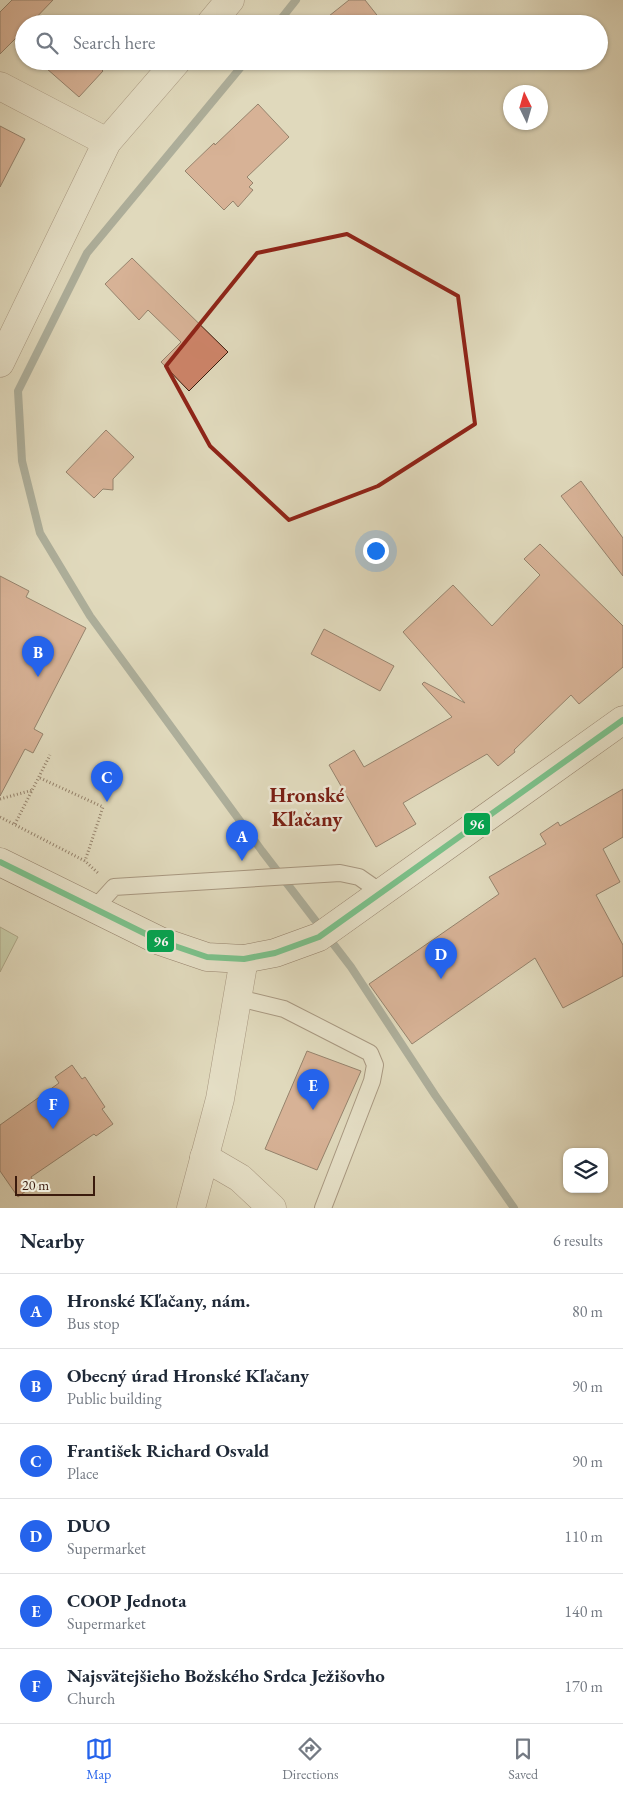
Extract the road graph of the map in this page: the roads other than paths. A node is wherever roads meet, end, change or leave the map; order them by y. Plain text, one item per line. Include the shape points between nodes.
1 (230, 0) edge
2 (218, 15) edge
3 (169, 70) edge
4 (0, 86) edge
5 (107, 142) junction
6 (0, 363) edge
7 (623, 720) edge
8 (0, 862) edge
9 (382, 893) junction
10 (94, 909) junction
11 (244, 959) junction
12 (238, 998) junction
13 (204, 1157) junction
14 (191, 1208) edge
15 (272, 1208) edge
16 (323, 1208) edge

1 - 2 street
3 - 5 street
4 - 5 street
5 - 6 street
7 - 9 street
8 - 10 street
9 - 10 lane via 359,877 340,873 114,887
9 - 11 street via 319,937 275,953
10 - 11 street via 160,941 207,957
11 - 12 street
12 - 13 street via 220,1099
12 - 16 lane via 284,1009 370,1053 375,1065 372,1081
13 - 14 street
13 - 15 street via 240,1178

